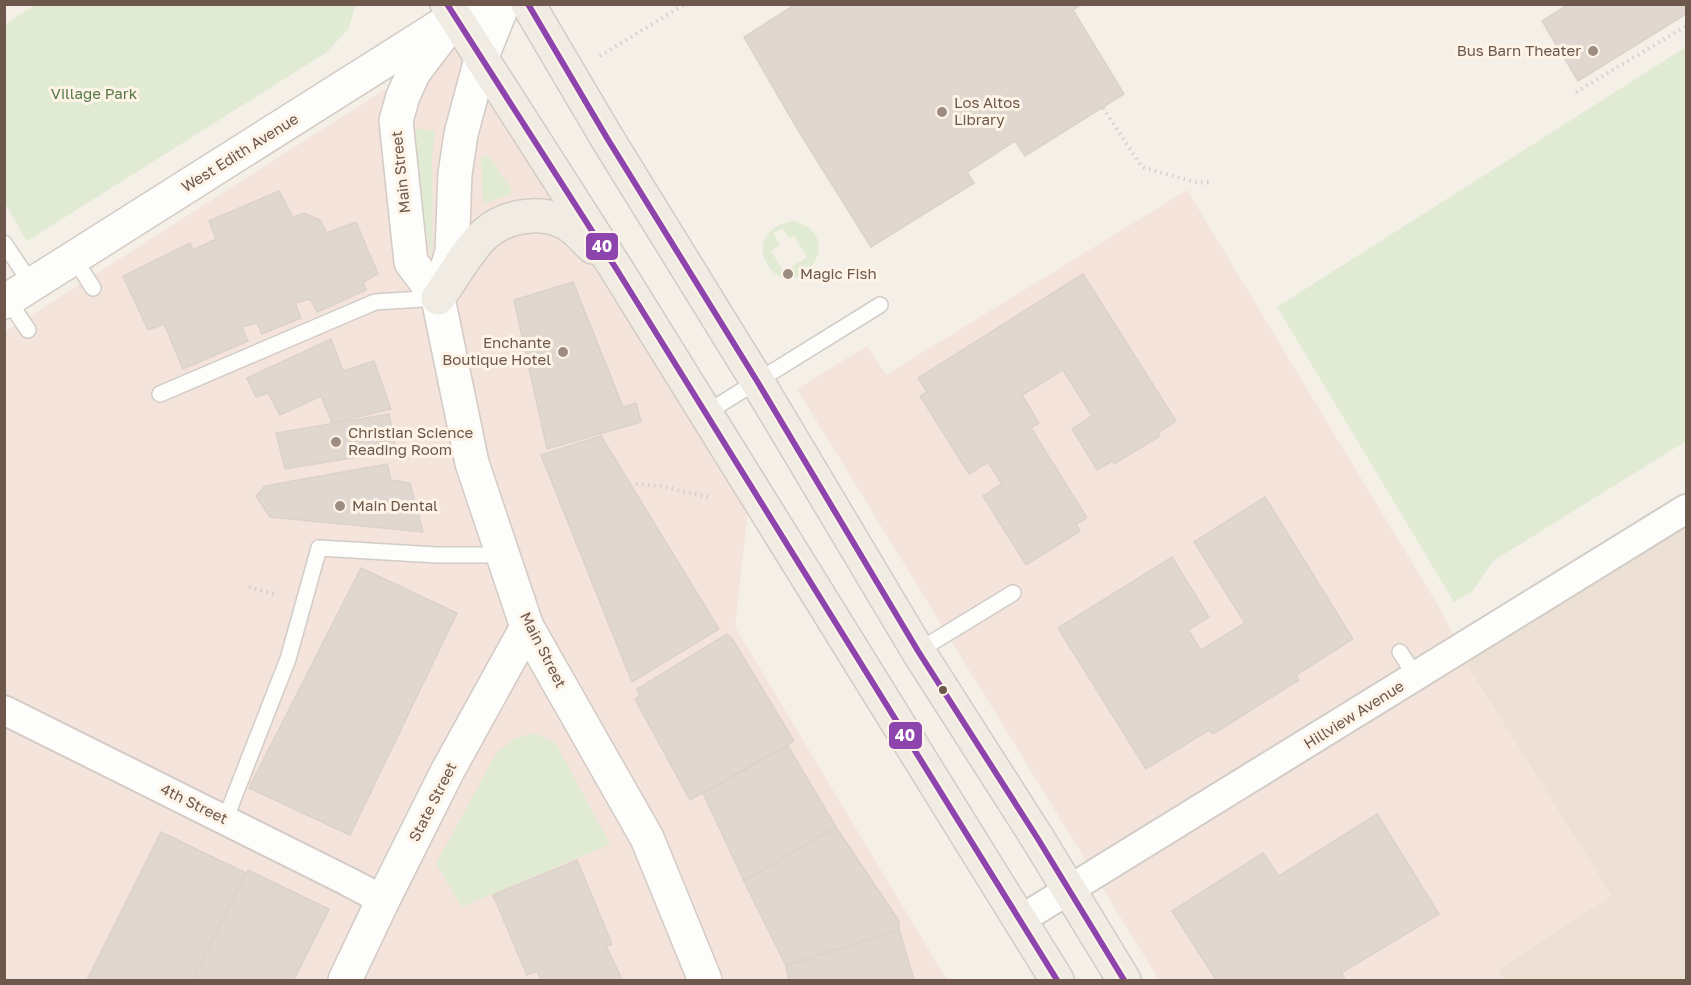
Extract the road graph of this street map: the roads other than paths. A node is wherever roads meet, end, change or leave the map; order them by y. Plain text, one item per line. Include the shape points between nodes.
1 (503, 4) edge
2 (528, 4) edge
3 (459, 9) edge
4 (481, 59) junction
5 (4, 243) edge
6 (74, 258) junction
7 (617, 270) junction
8 (93, 288) dead end
9 (15, 296) edge
10 (438, 298) junction
11 (880, 305) dead end
12 (28, 330) dead end
13 (758, 381) junction
14 (160, 394) dead end
15 (706, 413) junction
16 (1686, 508) edge
17 (504, 555) junction
18 (1013, 593) dead end
19 (527, 627) junction
20 (918, 651) junction
21 (1400, 651) dead end
22 (1416, 676) junction
23 (4, 710) edge
24 (225, 820) junction
25 (1068, 891) junction
26 (383, 900) junction
27 (1020, 920) junction
28 (345, 981) edge
29 (705, 981) edge
30 (1057, 981) edge
31 (1124, 981) edge

1 - 4 street, Main Street
2 - 13 main road
3 - 4 main road
3 - 6 street, West Edith Avenue
3 - 10 street, Main Street via 414,72 396,121 411,262
4 - 7 main road
4 - 10 street, Main Street via 459,143 452,252
5 - 9 lane
6 - 8 lane
6 - 9 street, West Edith Avenue
7 - 10 main road via 572,227 553,218 516,218 484,235
7 - 15 main road
9 - 12 lane
10 - 14 lane via 375,302
10 - 17 street, Main Street via 472,463
11 - 13 lane
13 - 15 lane
13 - 20 main road
15 - 27 main road
16 - 22 street, Hillview Avenue
17 - 19 street, Main Street
17 - 24 lane via 319,548 288,659
18 - 20 lane
19 - 26 street, State Street via 447,772
19 - 29 street, Main Street via 647,838
20 - 25 main road
21 - 22 lane
22 - 25 street, Hillview Avenue
23 - 24 street, 4th Street
24 - 26 street, 4th Street
25 - 27 street, Hillview Avenue
25 - 31 main road
26 - 28 street, State Street
27 - 30 main road

